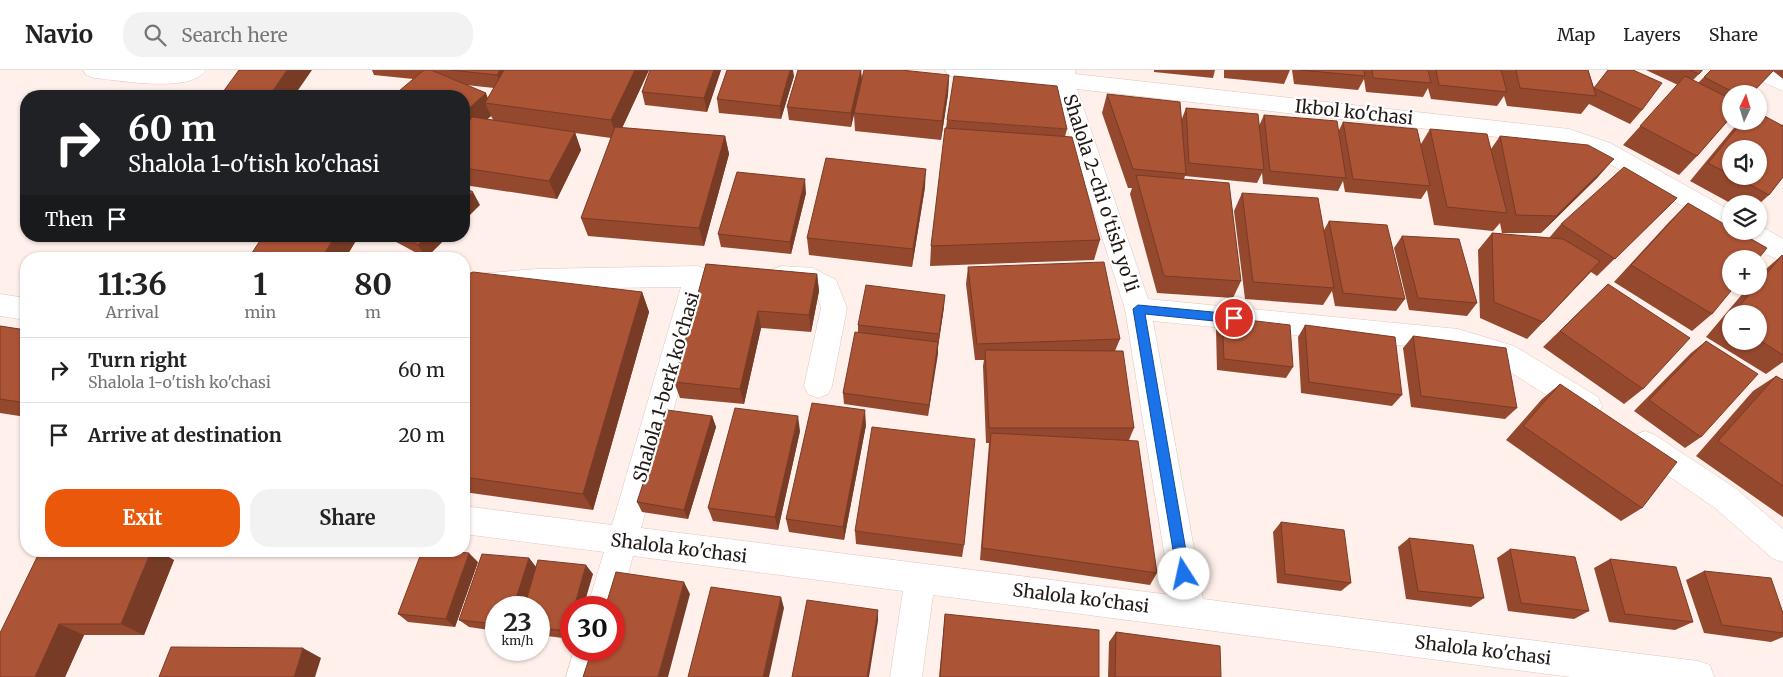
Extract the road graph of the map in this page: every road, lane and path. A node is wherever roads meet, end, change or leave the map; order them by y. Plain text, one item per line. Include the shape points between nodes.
1 (94, 70) edge
2 (196, 70) edge
3 (956, 70) edge
4 (1756, 70) edge
5 (1064, 75) edge
6 (1783, 83) edge
7 (1722, 217) edge
8 (1764, 240) edge
9 (1783, 251) edge
10 (759, 274) edge
11 (470, 285) edge
12 (0, 305) edge
13 (20, 308) edge
14 (1138, 309) junction
15 (818, 386) dead end
16 (470, 521) edge
17 (623, 540) junction
18 (1783, 548) edge
19 (920, 578) junction
20 (607, 596) edge
21 (1190, 612) junction
22 (587, 661) edge
23 (582, 677) edge
24 (906, 677) edge
25 (1698, 677) edge

1 - 2 street via 176,78
3 - 5 street, Ikbol ko'chasi
4 - 6 street
5 - 7 street, Ikbol ko'chasi via 1569,136 1602,149
5 - 14 street, Shalola 2-chi o'tish yo'li
8 - 9 street
10 - 15 street via 813,278 827,288 834,308
11 - 17 street, Shalola 1-berk ko'chasi via 710,273
12 - 13 street
14 - 18 street via 1458,340 1504,354 1619,426 1724,498
14 - 21 street, Shalola 2-chi o'tish yo'li
16 - 17 street, Shalola ko'chasi
17 - 19 street, Shalola ko'chasi
17 - 20 street, Shalola 1-berk ko'chasi
19 - 21 street, Shalola ko'chasi
19 - 24 street
21 - 25 street, Shalola ko'chasi
22 - 23 street

